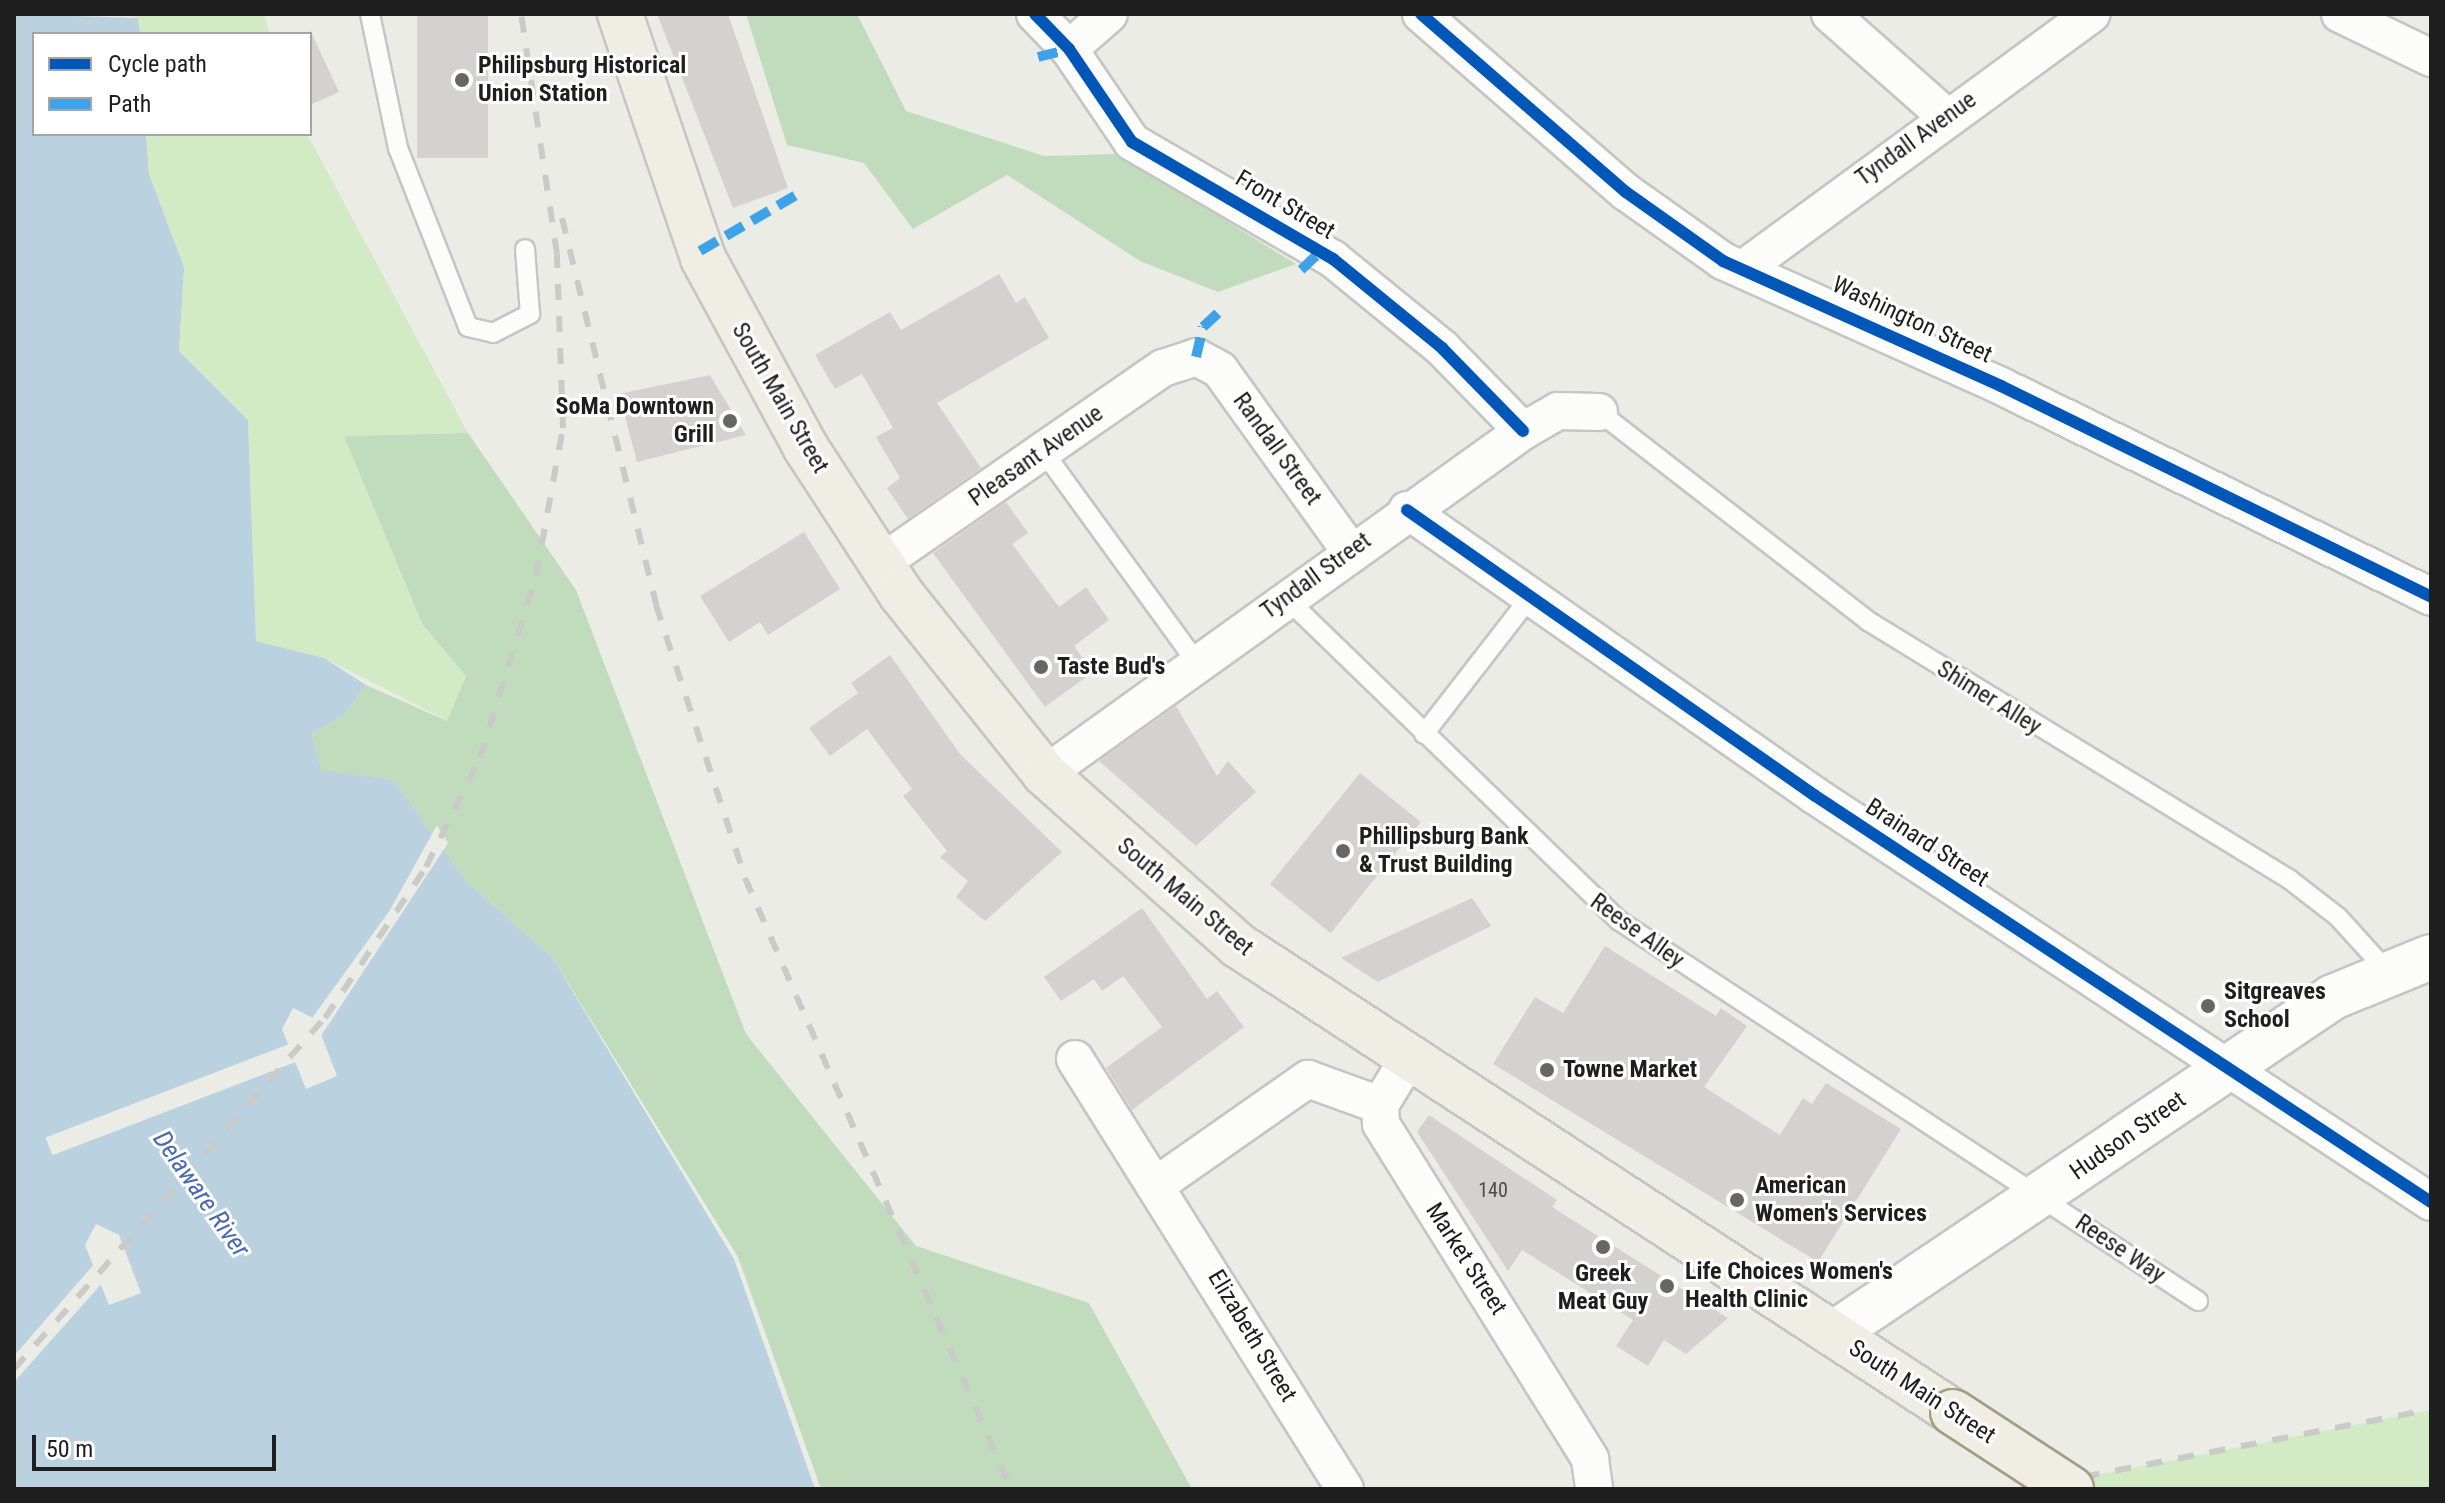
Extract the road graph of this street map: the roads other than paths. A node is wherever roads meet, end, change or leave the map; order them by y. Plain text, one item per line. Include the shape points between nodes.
1 (370, 14) edge
2 (620, 14) edge
3 (1035, 14) edge
4 (1109, 14) edge
5 (1421, 14) edge
6 (1830, 14) edge
7 (2092, 14) edge
8 (2340, 14) edge
9 (1069, 49) junction
10 (2431, 58) edge
11 (1947, 117) junction
12 (525, 249) dead end
13 (1743, 269) junction
14 (1196, 357) joint
15 (1599, 412) joint
16 (1523, 431) junction
17 (1043, 451) junction
18 (1407, 510) junction
19 (1350, 551) junction
20 (881, 563) junction
21 (2431, 597) edge
22 (1286, 598) junction
23 (1528, 600) junction
24 (1197, 663) junction
25 (1424, 734) junction
26 (1045, 774) junction
27 (2431, 957) edge
28 (2387, 971) junction
29 (1410, 1056) junction
30 (1075, 1059) dead end
31 (2229, 1067) junction
32 (1380, 1105) junction
33 (1155, 1186) junction
34 (2042, 1197) junction
35 (2431, 1202) edge
36 (2198, 1301) dead end
37 (1833, 1334) junction
38 (1592, 1474) edge
39 (1345, 1489) edge
40 (2071, 1489) edge

1 - 12 lane via 398,148 468,327 493,333 530,314
2 - 20 main road, South Main Street via 714,281 806,448
3 - 9 street, Front Street
4 - 9 street
5 - 13 street, Washington Street via 1626,192
6 - 11 street
7 - 11 street, Tyndall Avenue
8 - 10 street
9 - 16 street, Front Street via 1132,142 1333,259 1442,348
11 - 13 street, Tyndall Avenue
13 - 21 street, Washington Street
14 - 17 street, Pleasant Avenue via 1163,368
14 - 19 street, Randall Street via 1220,370
15 - 16 street, Tyndall Street via 1558,411
15 - 28 lane, Shimer Alley via 1868,621 2289,879 2338,917
16 - 18 street, Tyndall Street
17 - 20 street, Pleasant Avenue
17 - 24 lane
18 - 19 street, Tyndall Street
18 - 23 street, Brainard Street
19 - 22 street, Tyndall Street
20 - 26 main road, South Main Street via 997,722
22 - 24 street, Tyndall Street
22 - 25 lane, Reese Alley
23 - 25 lane
23 - 31 street, Brainard Street
24 - 26 street, Tyndall Street
25 - 34 lane, Reese Alley via 1618,920
26 - 29 main road, South Main Street via 1239,946
27 - 28 street, Hudson Street
28 - 31 street, Hudson Street via 2333,997
29 - 32 street
29 - 37 main road, South Main Street
30 - 33 street, Elizabeth Street
31 - 34 street, Hudson Street
31 - 35 street, Brainard Street
32 - 33 street via 1308,1079
32 - 38 street, Market Street via 1395,1148
33 - 39 street, Elizabeth Street
34 - 36 lane, Reese Way
34 - 37 street, Hudson Street
37 - 40 main road, South Main Street, bridge

